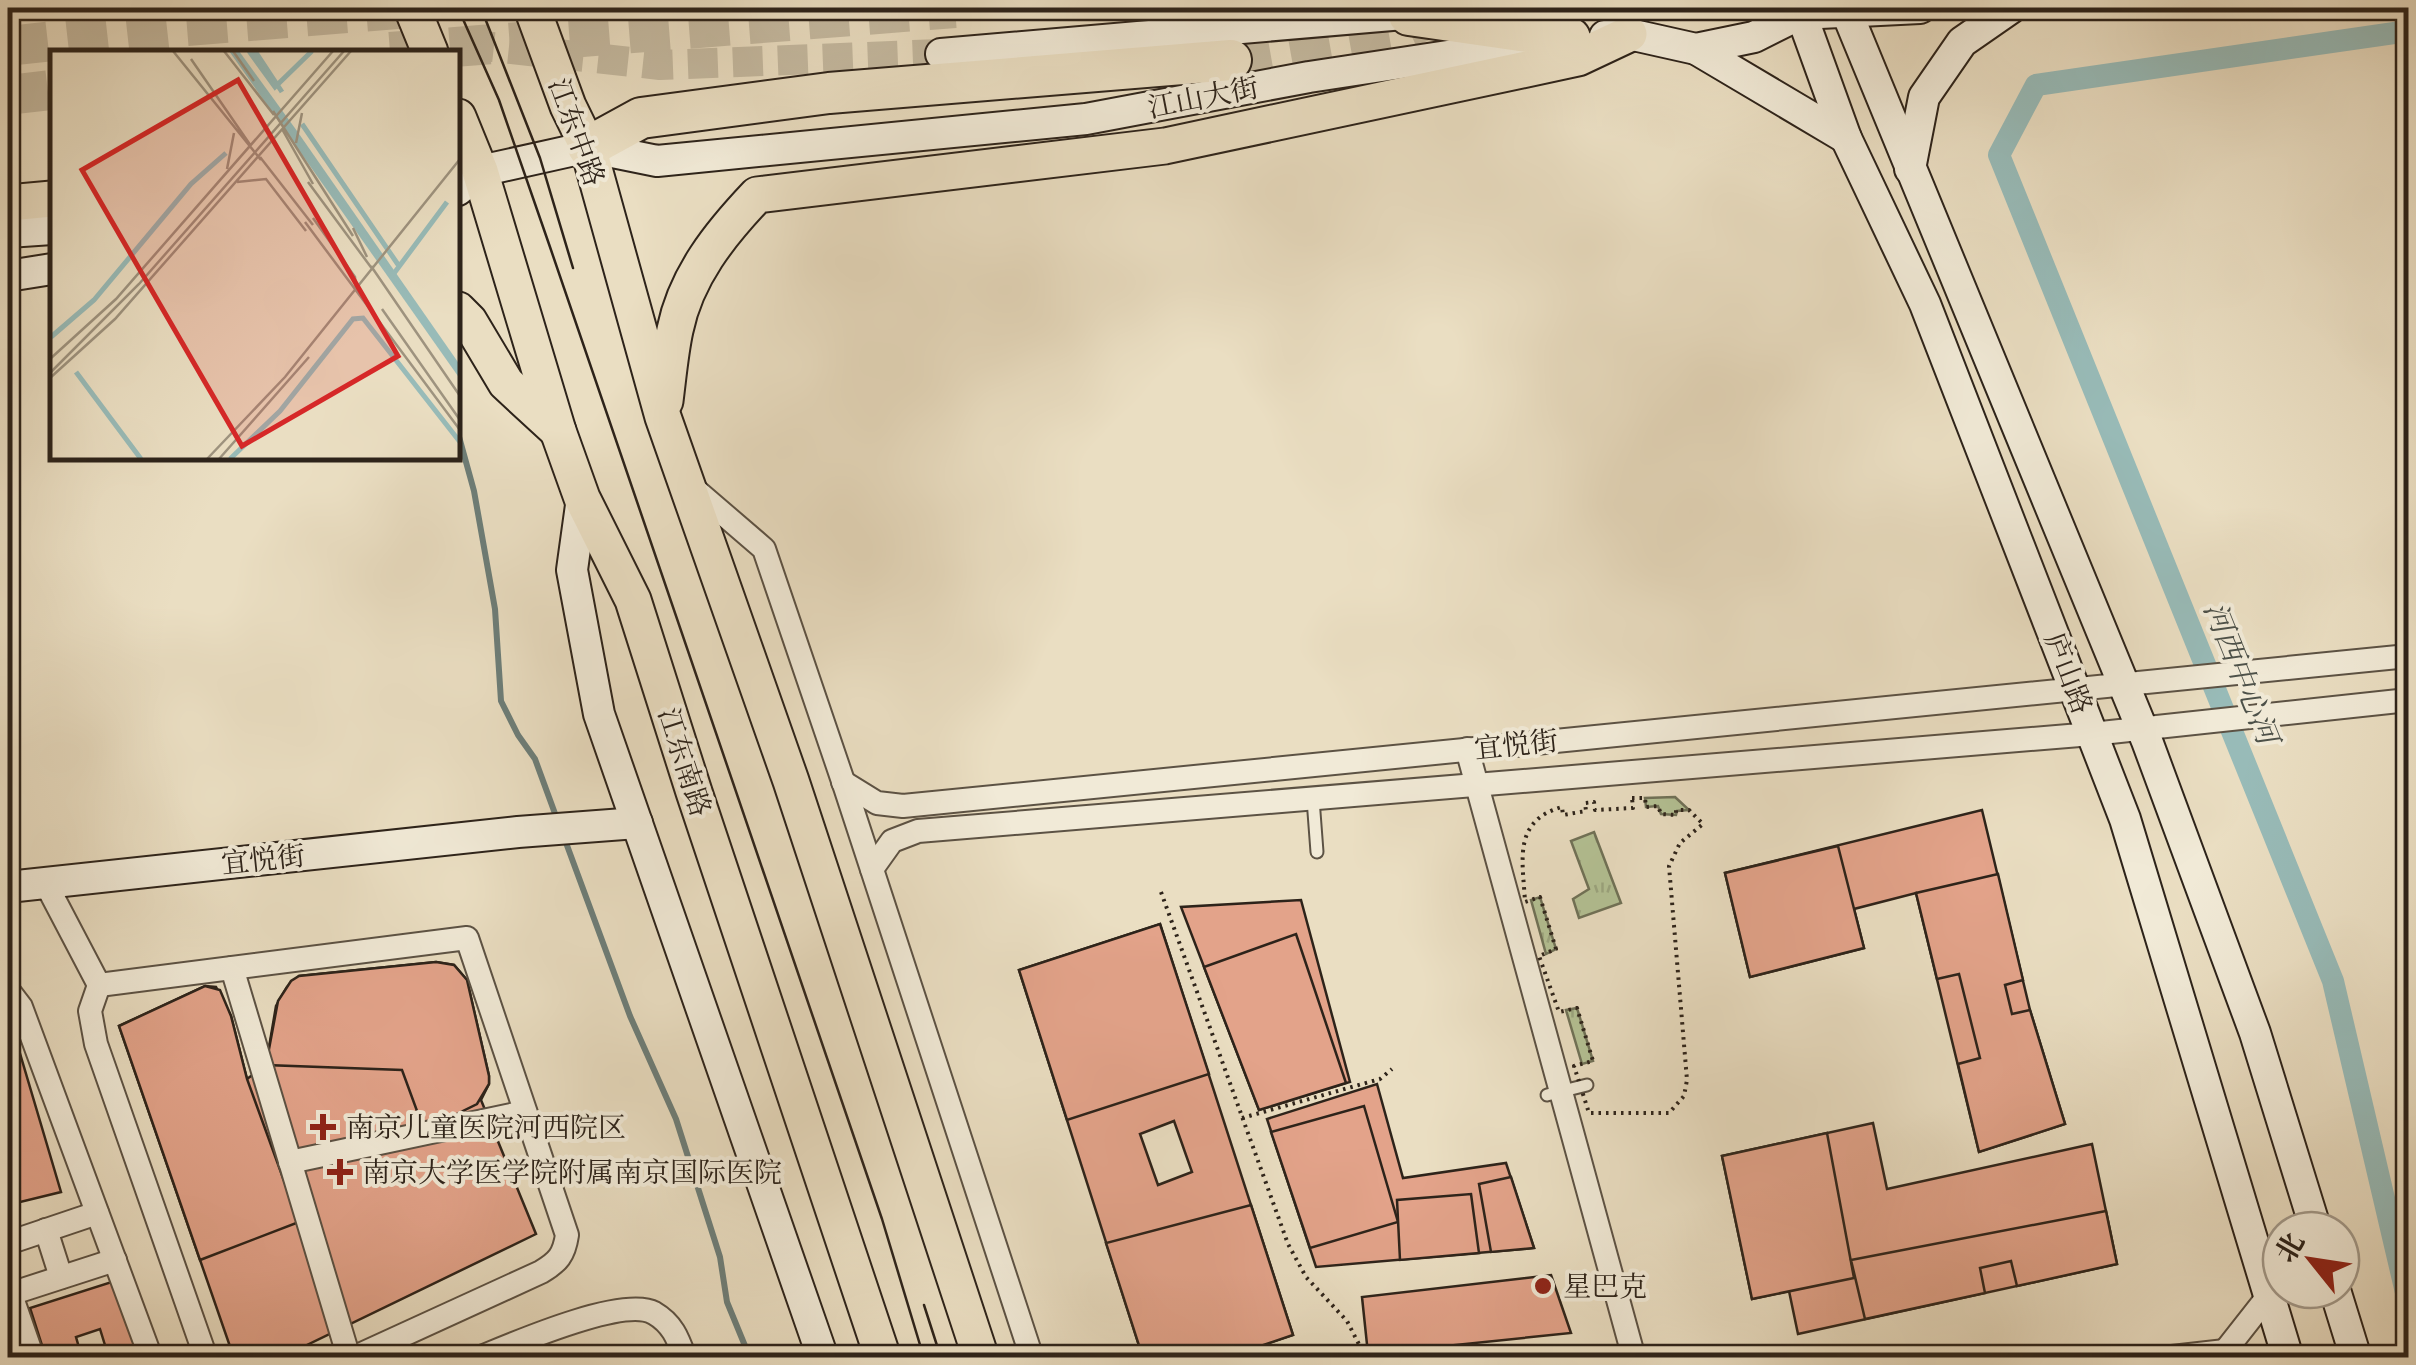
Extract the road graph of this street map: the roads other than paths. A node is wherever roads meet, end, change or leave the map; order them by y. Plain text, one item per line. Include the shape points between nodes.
1 (412, 8) edge
2 (532, 8) edge
3 (1452, 8) edge
4 (1920, 8) edge
5 (2011, 8) edge
6 (1796, 10) edge
7 (1847, 10) edge
8 (1409, 15) junction
9 (1629, 34) junction
10 (1570, 38) junction
11 (1696, 49) junction
12 (429, 50) edge
13 (942, 54) tunnel mouth
14 (1231, 60) tunnel mouth
15 (460, 134) edge
16 (1846, 138) junction
17 (588, 147) junction
18 (1910, 169) junction
19 (465, 176) edge
20 (50, 199) edge
21 (8, 203) edge
22 (50, 229) edge
23 (8, 232) edge
24 (50, 269) edge
25 (8, 276) edge
26 (460, 312) edge
27 (663, 417) junction
28 (558, 431) junction
29 (690, 486) junction
30 (582, 498) junction
31 (2408, 656) edge
32 (2124, 685) junction
33 (2074, 688) junction
34 (2408, 700) edge
35 (2142, 728) junction
36 (2092, 734) junction
37 (1467, 749) junction
38 (844, 782) junction
39 (1477, 785) junction
40 (1313, 798) junction
41 (625, 824) junction
42 (1317, 852) dead end
43 (872, 869) junction
44 (45, 882) junction
45 (8, 886) edge
46 (232, 968) junction
47 (99, 985) junction
48 (8, 990) edge
49 (525, 1112) junction
50 (290, 1162) junction
51 (2310, 1210) edge
52 (97, 1213) junction
53 (46, 1230) junction
54 (8, 1243) edge
55 (115, 1260) junction
56 (2261, 1269) edge
57 (61, 1277) junction
58 (9, 1290) edge
59 (2261, 1308) edge
60 (2274, 1310) edge
61 (2340, 1310) edge
62 (2232, 1354) edge
63 (32, 1358) edge
64 (151, 1358) edge
65 (206, 1358) edge
66 (351, 1358) edge
67 (479, 1358) edge
68 (685, 1358) edge
69 (823, 1358) edge
70 (883, 1358) edge
71 (981, 1358) edge
72 (1032, 1358) edge
73 (1634, 1358) edge
74 (2164, 1358) edge
75 (2288, 1358) edge
76 (2356, 1358) edge

1 - 12 main road
2 - 17 main road, 江东中路
3 - 8 main road
4 - 7 main road, 江山大街
5 - 18 main road via 1962,42 1924,98
6 - 7 main road, 江山大街
6 - 11 main road, 江山大街 via 1754,38
6 - 16 main road, 庐山路
7 - 18 main road, 庐山路
8 - 10 highway
8 - 13 main road
9 - 10 main road, 江山大街
9 - 11 main road, 江山大街
9 - 27 main road via 1578,58 1166,146 757,195 719,235 695,276 675,327
10 - 17 main road, 江山大街 via 1308,77 1086,120 658,161
11 - 16 main road
14 - 17 highway via 829,93 641,118
15 - 19 main road, 江东南路
16 - 33 main road, 庐山路 via 1925,304
17 - 19 main road, 江山大街
17 - 27 main road, 江东中路
18 - 32 main road, 庐山路
19 - 28 main road, 江东南路
20 - 21 main road
22 - 23 main road
24 - 25 main road
26 - 28 main road via 506,383
27 - 29 main road
28 - 30 main road, 江东南路
29 - 38 street via 764,550
29 - 71 main road
30 - 41 main road via 572,570
30 - 70 main road, 江东南路 via 633,600
31 - 32 street, 宜悦街
32 - 33 street, 宜悦街
32 - 35 main road, 庐山路
33 - 36 main road, 庐山路
33 - 37 street, 宜悦街
34 - 35 street, 宜悦街
35 - 36 street, 宜悦街
35 - 51 main road, 庐山路 via 2254,1033
36 - 39 street, 宜悦街
36 - 56 main road, 庐山路 via 2125,819
37 - 38 street, 宜悦街 via 904,806 876,803
37 - 39 street
38 - 43 street
39 - 40 street, 宜悦街
39 - 73 street via 1569,1089
40 - 42 lane
40 - 43 street, 宜悦街 via 918,832 892,840
41 - 44 main road, 宜悦街
41 - 69 main road
43 - 72 street
44 - 45 main road, 宜悦街
44 - 47 street
46 - 47 street
46 - 49 street via 467,938
46 - 50 street
47 - 65 street via 90,1011 96,1044
48 - 52 street via 21,1007
49 - 50 street
49 - 66 street via 567,1236 556,1263
50 - 66 street
52 - 53 street
52 - 55 street
53 - 54 street
53 - 57 street
55 - 57 street
55 - 64 street
57 - 58 street
58 - 63 street
59 - 62 street
60 - 75 main road, 庐山路
61 - 76 main road
62 - 74 street
67 - 68 street via 623,1309 651,1311 674,1329

